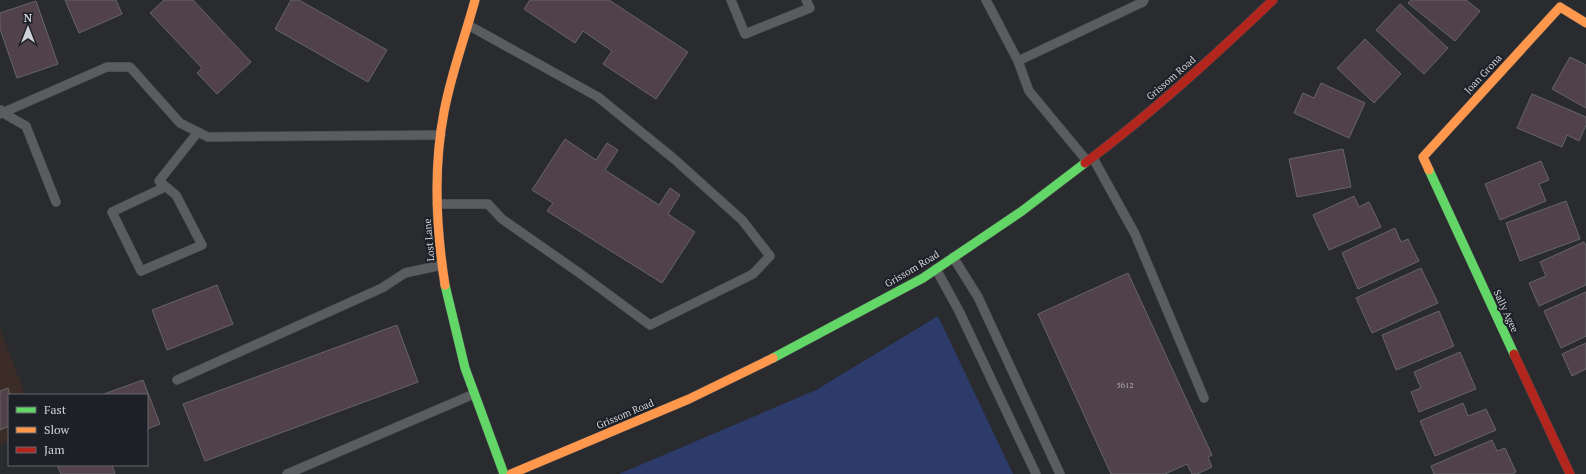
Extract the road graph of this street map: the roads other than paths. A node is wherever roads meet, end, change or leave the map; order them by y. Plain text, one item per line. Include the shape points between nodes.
1 (475, 0) edge
2 (731, 0) edge
3 (806, 0) edge
4 (986, 0) edge
5 (1144, 0) edge
6 (1273, 0) edge
7 (1586, 23) edge
8 (468, 25) junction
9 (1018, 61) junction
10 (1, 112) edge
11 (198, 132) junction
12 (441, 134) junction
13 (1423, 157) joint
14 (1090, 160) junction
15 (165, 187) junction
16 (56, 202) dead end
17 (437, 204) junction
18 (953, 257) junction
19 (442, 264) junction
20 (936, 269) junction
21 (177, 380) dead end
22 (474, 394) junction
23 (1204, 398) dead end
24 (287, 474) edge
25 (504, 474) edge
26 (511, 474) edge
27 (1036, 474) edge
28 (1060, 474) edge
29 (1570, 474) edge

1 - 8 street, Lost Lane
2 - 3 lane via 745,34 810,8
4 - 9 lane
5 - 9 lane
6 - 14 street, Grissom Road via 1204,65
7 - 13 street, Joan Grona via 1560,7
8 - 12 street, Lost Lane via 444,112
8 - 17 lane via 598,97 673,158 742,220 770,256 753,274 650,325 502,219 488,204
9 - 14 lane via 1029,91
10 - 11 lane via 107,67 130,67 180,122
10 - 16 lane via 26,126
11 - 12 lane via 208,137
11 - 15 lane via 159,181
12 - 17 street, Lost Lane via 436,182
13 - 29 street, Sally Agee
14 - 18 street, Grissom Road via 1022,211
14 - 23 lane via 1135,234
15 - 15 lane via 176,195 202,245 141,270 112,212
17 - 19 street, Lost Lane
18 - 20 street, Grissom Road
18 - 28 lane via 978,297
19 - 21 lane via 405,273 382,288
19 - 22 street, Lost Lane via 449,306
20 - 26 street, Grissom Road via 804,342 689,399
20 - 27 lane via 959,311
22 - 24 lane
22 - 25 street, Lost Lane

